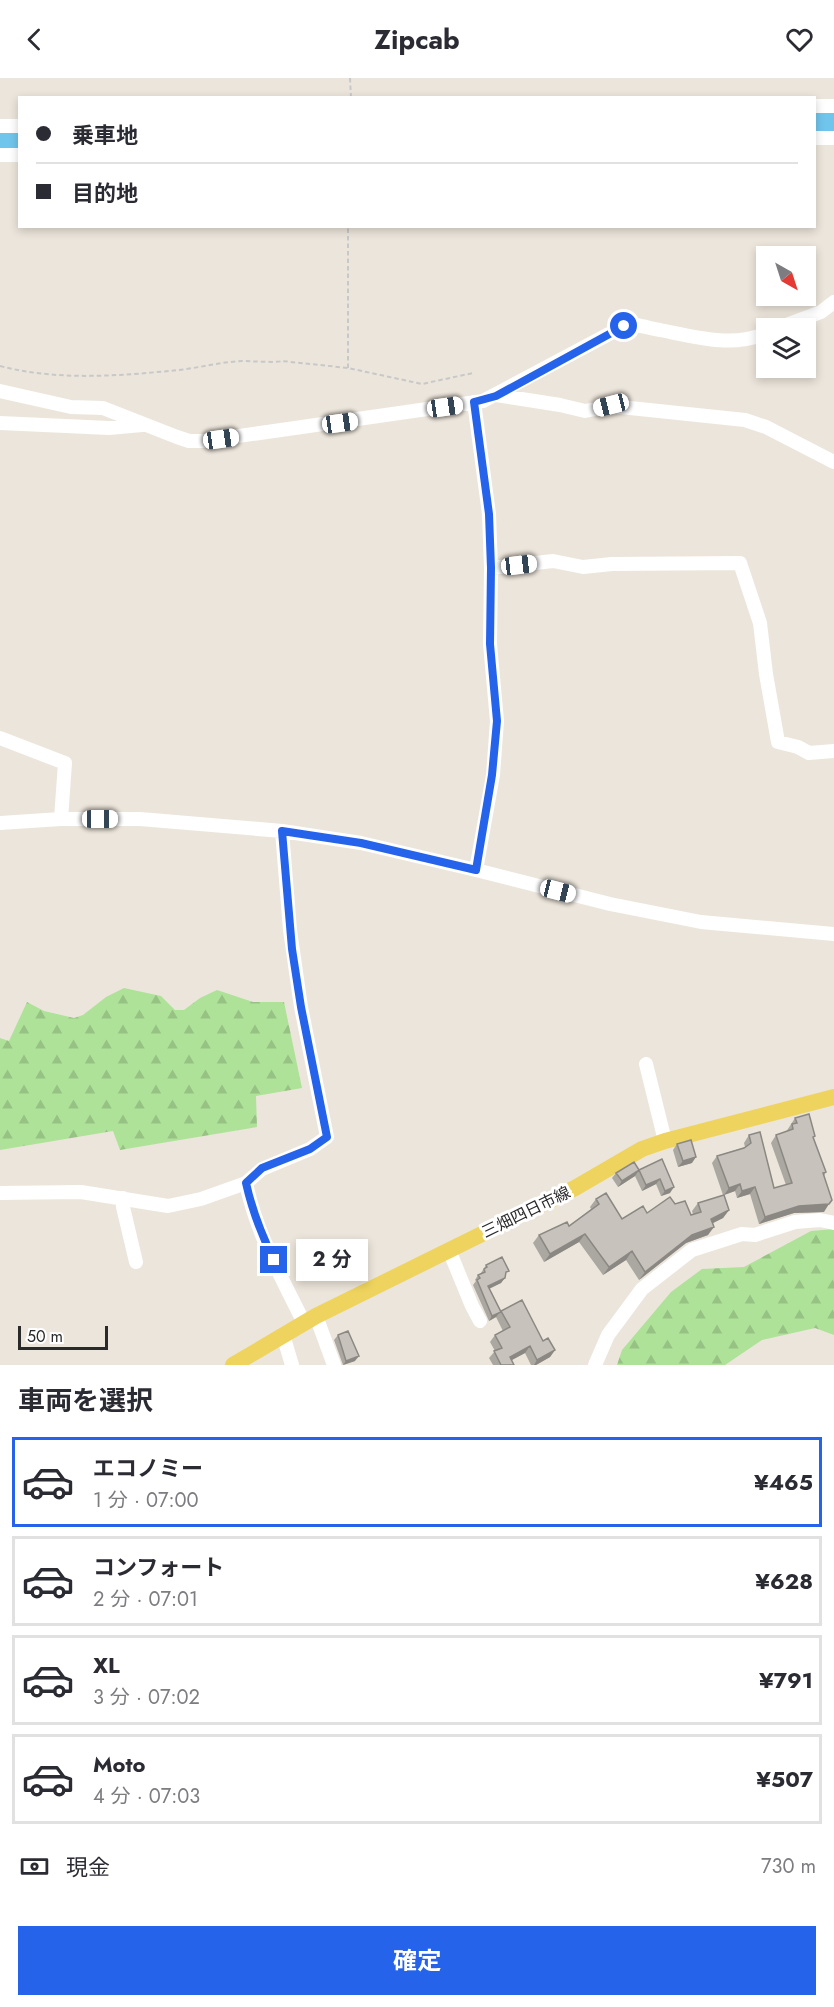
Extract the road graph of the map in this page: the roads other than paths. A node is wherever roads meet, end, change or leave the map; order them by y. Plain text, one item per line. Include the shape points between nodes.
1 (816, 106) edge
2 (834, 106) edge
3 (0, 126) edge
4 (18, 126) edge
5 (816, 138) edge
6 (834, 138) edge
7 (0, 155) edge
8 (18, 155) edge
9 (834, 302) edge
10 (805, 318) edge
11 (756, 338) edge
12 (0, 391) edge
13 (496, 396) junction
14 (474, 402) junction
15 (0, 423) edge
16 (144, 425) junction
17 (834, 462) edge
18 (491, 568) junction
19 (0, 738) edge
20 (834, 751) edge
21 (61, 819) junction
22 (0, 823) edge
23 (282, 831) junction
24 (476, 870) junction
25 (834, 934) edge
26 (646, 1064) dead end
27 (832, 1097) edge
28 (665, 1141) junction
29 (246, 1183) junction
30 (0, 1193) edge
31 (123, 1198) junction
32 (834, 1223) edge
33 (449, 1250) junction
34 (136, 1263) dead end
35 (310, 1319) junction
36 (480, 1321) dead end
37 (283, 1335) junction
38 (233, 1365) edge
39 (292, 1365) edge
40 (334, 1365) edge
41 (595, 1365) edge

1 - 2 street
3 - 4 street
5 - 6 street
7 - 8 street
9 - 10 street
11 - 13 street via 733,341 634,324 624,326
12 - 16 street via 71,407 103,408
13 - 14 street
13 - 17 street via 585,411 611,405 745,420
14 - 16 street via 204,441 189,441
14 - 18 street
15 - 16 street via 109,428
18 - 20 street via 553,561 583,567 740,563 760,623 778,742 810,753
18 - 24 street via 495,747
19 - 21 street via 65,763
21 - 22 street
21 - 23 street via 140,819
23 - 24 street via 361,843
23 - 29 street via 299,996 327,1137 310,1149 262,1168
24 - 25 street via 701,922
26 - 28 street
27 - 28 main road, 三畑四日市線
28 - 33 main road, 三畑四日市線 via 642,1149 574,1188
29 - 31 street via 168,1206
29 - 35 street via 264,1239
30 - 31 street via 81,1192
31 - 34 street
32 - 41 street via 795,1222 692,1250 637,1295 608,1335
33 - 35 main road, 三畑四日市線
33 - 36 street
35 - 37 main road, 三畑四日市線
35 - 40 street
37 - 38 main road, 三畑四日市線
37 - 39 street

